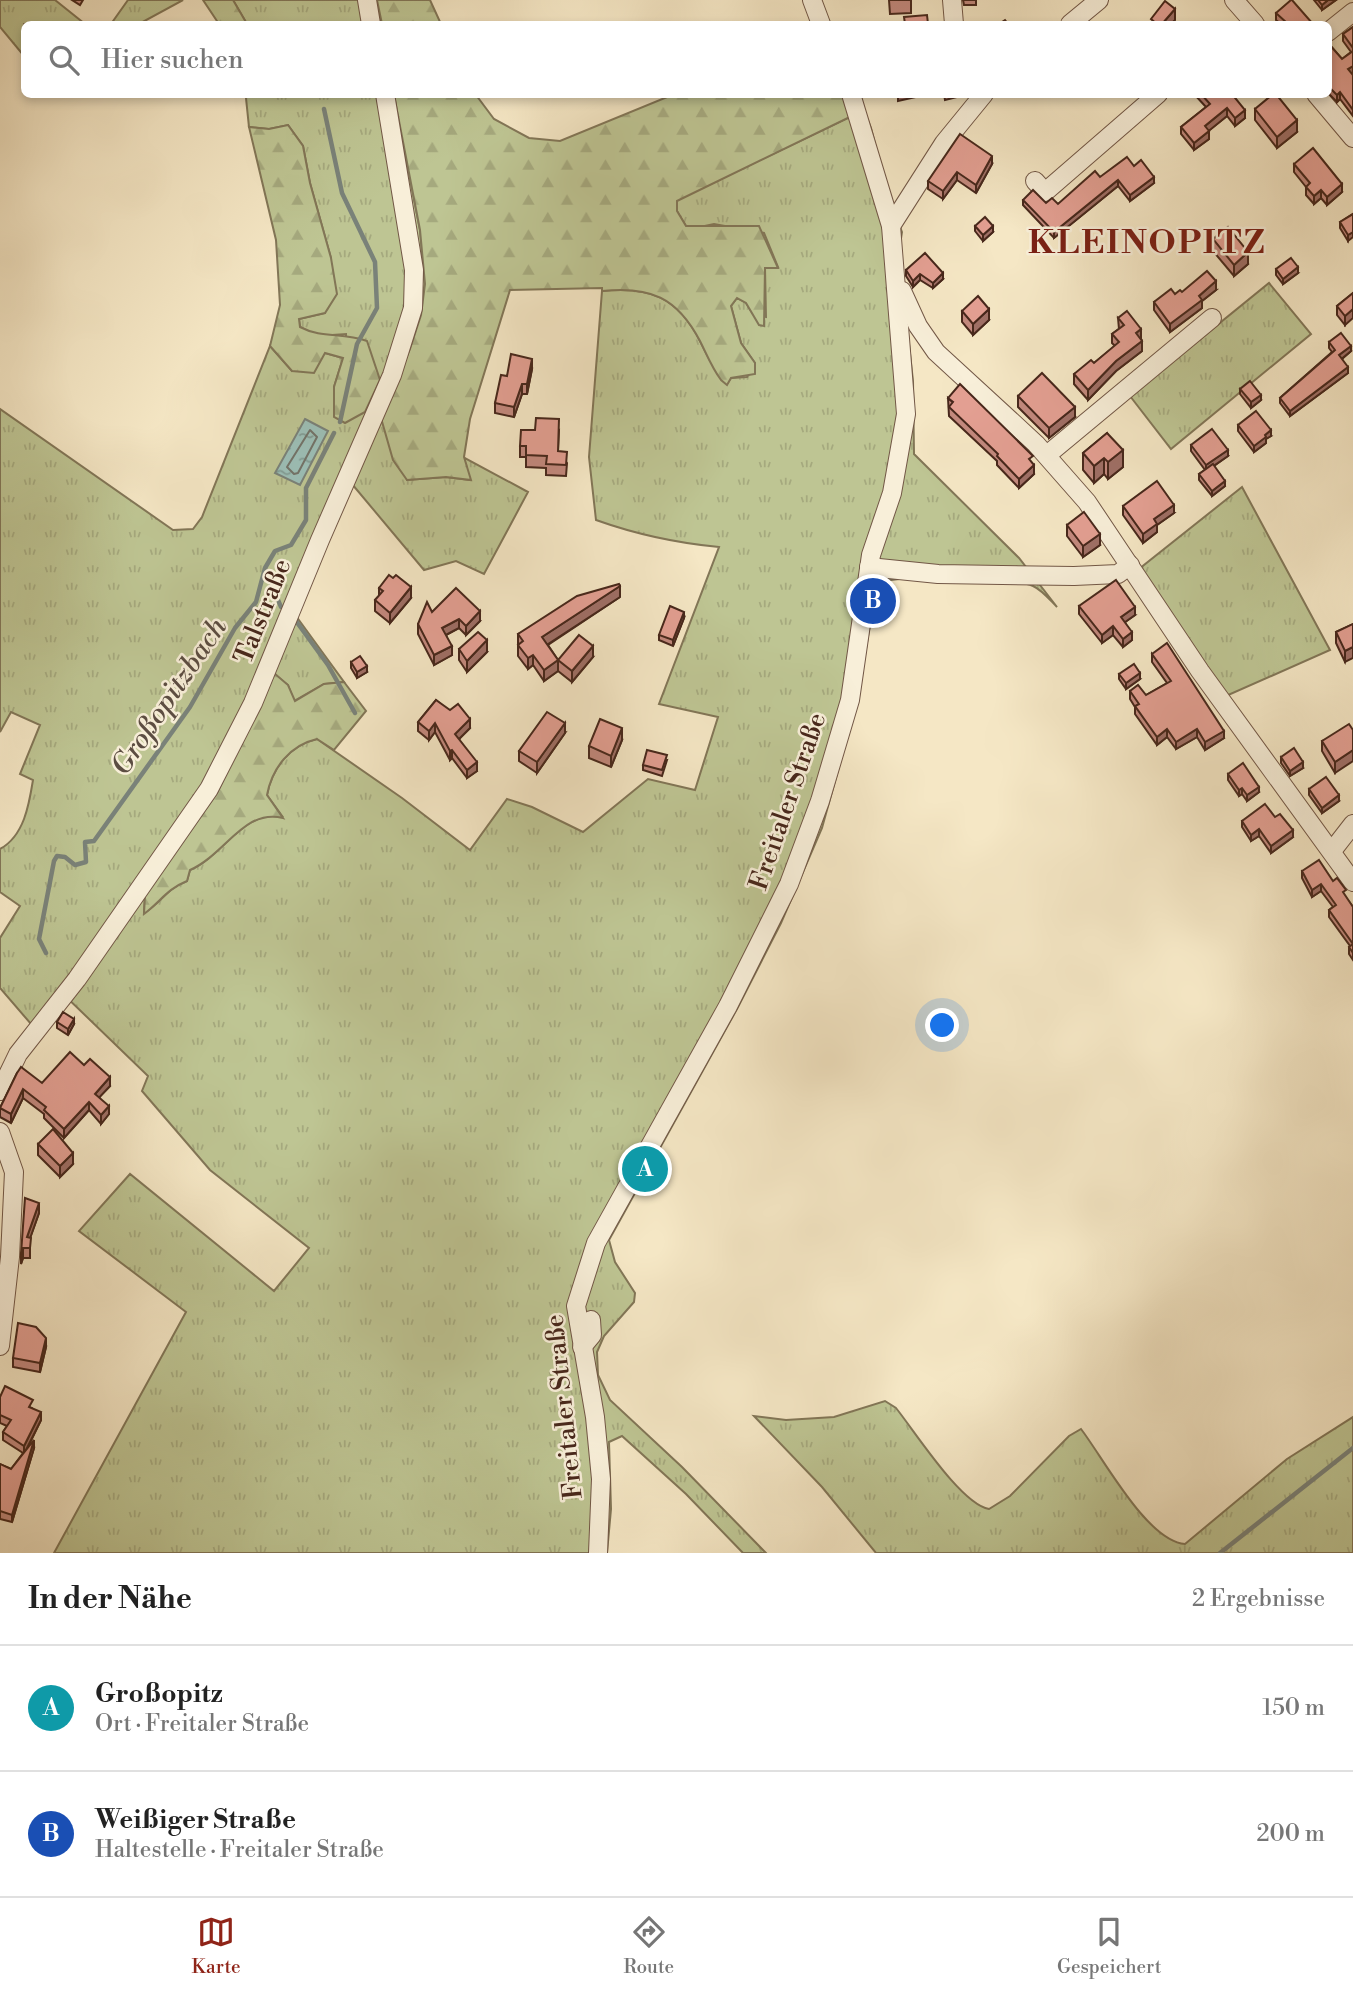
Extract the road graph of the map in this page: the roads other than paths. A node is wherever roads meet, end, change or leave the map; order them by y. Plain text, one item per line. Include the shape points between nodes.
1 (367, 0) edge
2 (812, 0) edge
3 (952, 0) edge
4 (1099, 0) edge
5 (1234, 0) edge
6 (1353, 12) edge
7 (371, 21) edge
8 (820, 21) edge
9 (954, 21) edge
10 (1074, 21) edge
11 (1247, 21) edge
12 (1332, 29) edge
13 (386, 98) edge
14 (852, 98) edge
15 (981, 98) edge
16 (1153, 98) edge
17 (1319, 98) edge
18 (1353, 138) edge
19 (1034, 181) dead end
20 (891, 226) junction
21 (897, 291) junction
22 (1212, 318) dead end
23 (1047, 455) junction
24 (1130, 565) junction
25 (869, 567) junction
26 (1353, 824) edge
27 (1332, 851) junction
28 (1353, 882) edge
29 (0, 1091) edge
30 (0, 1132) edge
31 (591, 1320) dead end
32 (0, 1346) edge
33 (582, 1347) junction
34 (598, 1553) edge

1 - 7 street
2 - 8 street
3 - 9 street
4 - 10 street
5 - 11 street
6 - 12 street
13 - 29 street, Talstraße via 414,270 413,308 392,375 253,703 209,789 77,979 18,1054
14 - 20 street, Freitaler Straße
15 - 20 street via 944,143
16 - 19 street via 1045,192
17 - 18 street
20 - 21 street, Freitaler Straße
21 - 23 street via 902,290 936,352
21 - 25 street, Freitaler Straße via 905,436
22 - 23 street
23 - 24 street via 1087,502
24 - 25 street via 1118,574 1074,576 938,574
24 - 27 street via 1200,671
25 - 33 street, Freitaler Straße via 849,699 803,850 728,1006 596,1243 576,1306
26 - 27 street
27 - 28 street
30 - 32 street via 15,1172
31 - 33 street via 592,1335
33 - 34 street, Freitaler Straße via 596,1418 601,1479

